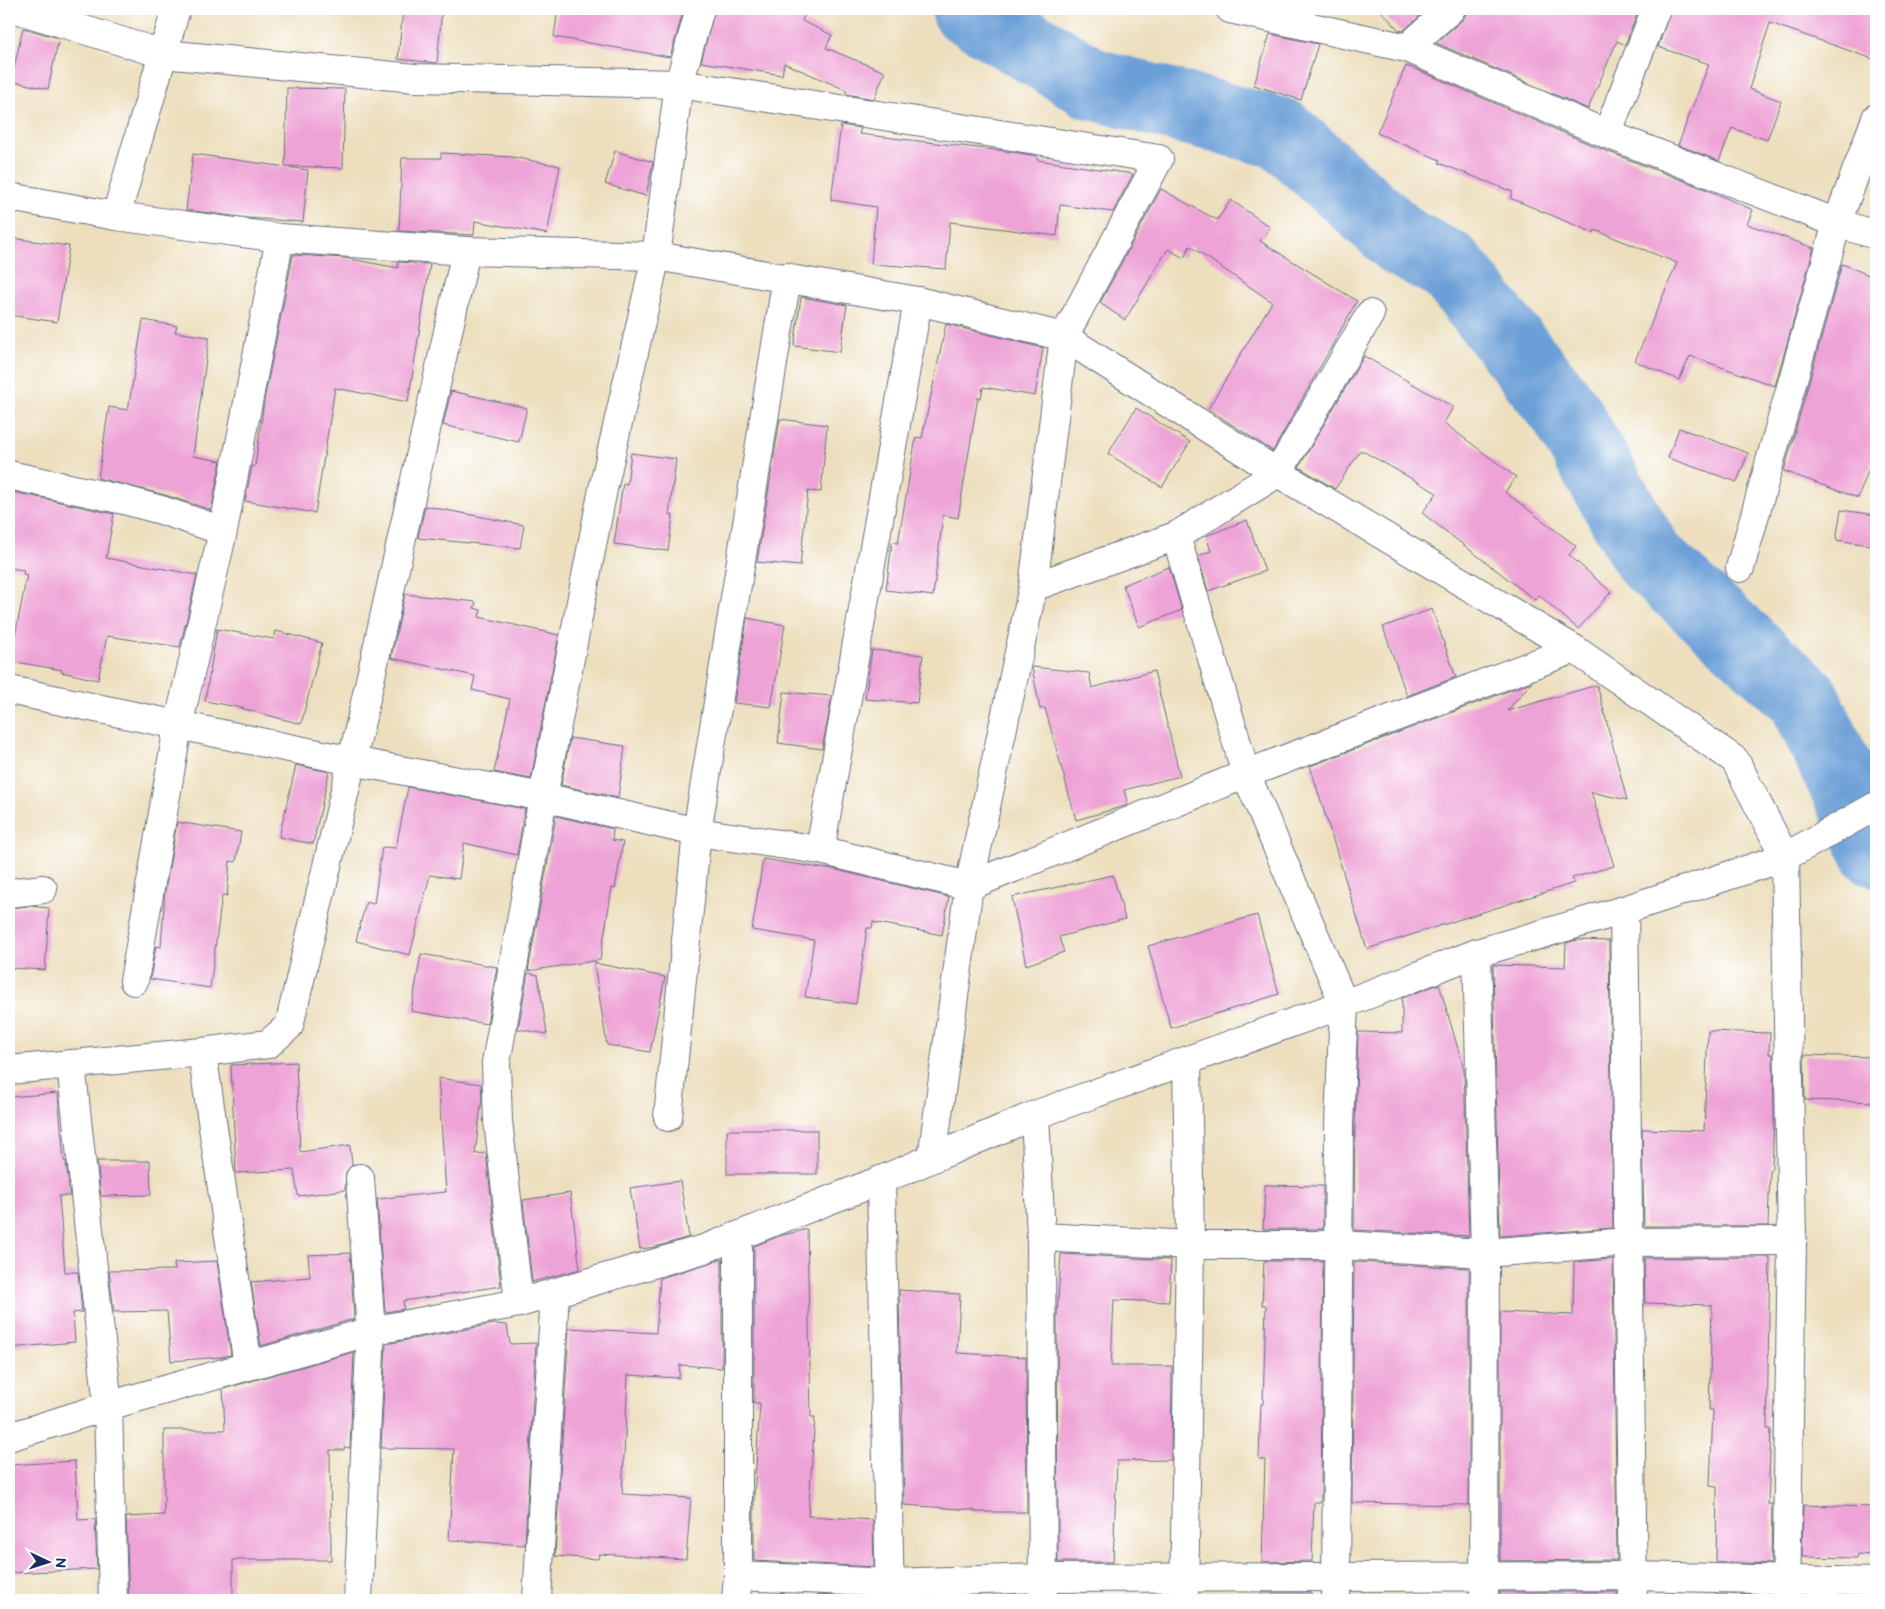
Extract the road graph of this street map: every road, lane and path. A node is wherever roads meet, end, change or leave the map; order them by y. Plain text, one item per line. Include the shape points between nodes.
1 (16, 9) edge
2 (176, 9) edge
3 (700, 9) edge
4 (1451, 9) edge
5 (1656, 9) edge
6 (1240, 10) edge
7 (1406, 48) junction
8 (164, 54) junction
9 (679, 84) junction
10 (1876, 118) edge
11 (1607, 134) junction
12 (9, 197) edge
13 (116, 216) junction
14 (1837, 223) junction
15 (1876, 235) edge
16 (280, 238) junction
17 (466, 251) junction
18 (656, 256) junction
19 (787, 278) junction
20 (918, 302) junction
21 (1370, 314) dead end
22 (1064, 337) junction
23 (1278, 473) junction
24 (9, 475) edge
25 (223, 531) junction
26 (1176, 536) junction
27 (1740, 568) dead end
28 (1033, 587) junction
29 (1574, 649) junction
30 (9, 690) edge
31 (178, 726) junction
32 (352, 761) junction
33 (1246, 774) junction
34 (543, 797) junction
35 (1876, 806) edge
36 (697, 832) junction
37 (820, 850) junction
38 (1785, 857) junction
39 (969, 886) junction
40 (43, 889) dead end
41 (9, 893) edge
42 (1624, 910) junction
43 (1477, 953) junction
44 (134, 981) dead end
45 (1344, 1004) junction
46 (202, 1052) junction
47 (1187, 1061) junction
48 (71, 1064) junction
49 (9, 1070) edge
50 (1035, 1115) junction
51 (668, 1116) dead end
52 (932, 1158) junction
53 (360, 1178) dead end
54 (881, 1180) junction
55 (738, 1236) junction
56 (1041, 1237) junction
57 (1792, 1241) junction
58 (1628, 1242) junction
59 (1190, 1245) junction
60 (1338, 1245) junction
61 (1485, 1253) junction
62 (555, 1293) junction
63 (519, 1303) junction
64 (371, 1331) junction
65 (248, 1366) junction
66 (108, 1406) junction
67 (9, 1437) edge
68 (1876, 1582) edge
69 (737, 1588) edge
70 (1633, 1588) edge
71 (1043, 1589) edge
72 (1184, 1589) edge
73 (1336, 1589) edge
74 (1484, 1589) edge
75 (1786, 1590) edge
76 (890, 1592) edge
77 (113, 1600) edge
78 (358, 1600) edge
79 (536, 1600) edge

1 - 8 street
2 - 8 street
3 - 9 street
4 - 7 street
5 - 11 street
6 - 7 street
7 - 11 street
8 - 9 street via 415,78
8 - 13 street
9 - 18 street
9 - 22 street via 1159,159
10 - 14 street
11 - 14 street
12 - 13 street
13 - 16 street
14 - 15 street
14 - 27 street
16 - 17 street
16 - 25 street
17 - 18 street
17 - 32 street
18 - 19 street
18 - 34 street via 603,489
19 - 20 street
19 - 36 street
20 - 22 street
20 - 37 street
21 - 23 street
22 - 23 street
22 - 28 street
23 - 26 street
23 - 29 street
24 - 25 street via 124,500
25 - 31 street
26 - 28 street
26 - 33 street
28 - 39 street
29 - 33 street
29 - 38 street via 1735,760
30 - 31 street
31 - 32 street
31 - 44 street
32 - 34 street
32 - 46 street via 289,1026 268,1044
33 - 39 street
33 - 45 street
34 - 36 street
34 - 63 street via 496,1063 498,1122
35 - 38 street
36 - 37 street
36 - 51 street
37 - 39 street
38 - 42 street
38 - 57 street
39 - 52 street
40 - 41 street
42 - 43 street
42 - 58 street
43 - 45 street
43 - 61 street
45 - 47 street
45 - 60 street
46 - 48 street
46 - 65 street
47 - 50 street
47 - 59 street
48 - 49 street
48 - 66 street
50 - 52 street
50 - 56 street
52 - 54 street
53 - 64 street
54 - 55 street
54 - 76 street
55 - 62 street
55 - 69 street
56 - 59 street
56 - 71 street
57 - 58 street
57 - 75 street
58 - 61 street
58 - 70 street
59 - 60 street
59 - 72 street
60 - 61 street
60 - 73 street
61 - 74 street
62 - 63 street
62 - 79 street
63 - 64 street
64 - 65 street
64 - 78 street
65 - 66 street
66 - 67 street
66 - 77 street
68 - 75 street
69 - 76 street
70 - 74 street
70 - 75 street
71 - 72 street
71 - 76 street
72 - 73 street
73 - 74 street

